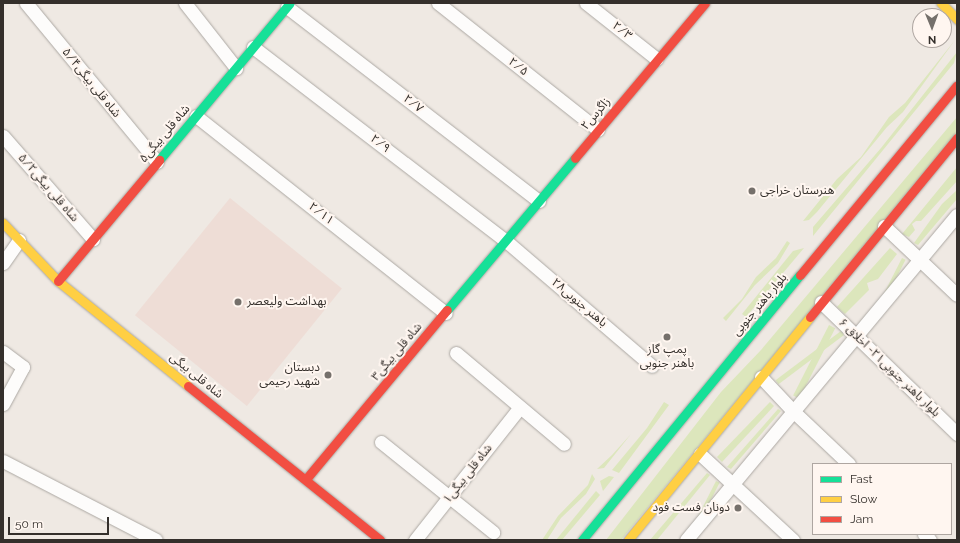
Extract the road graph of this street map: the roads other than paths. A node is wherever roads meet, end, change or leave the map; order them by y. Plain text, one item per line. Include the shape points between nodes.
1 (26, 3) edge
2 (185, 3) edge
3 (438, 3) edge
4 (586, 3) edge
5 (705, 3) edge
6 (941, 3) edge
7 (289, 5) edge
8 (957, 19) edge
9 (253, 47) junction
10 (657, 60) junction
11 (236, 68) junction
12 (957, 86) edge
13 (196, 116) junction
14 (598, 130) junction
15 (3, 136) edge
16 (956, 142) edge
17 (157, 162) junction
18 (539, 201) junction
19 (957, 215) edge
20 (3, 223) edge
21 (884, 226) junction
22 (93, 239) junction
23 (19, 240) junction
24 (506, 241) junction
25 (919, 261) junction
26 (3, 262) edge
27 (58, 281) junction
28 (957, 296) edge
29 (821, 302) junction
30 (445, 313) junction
31 (856, 337) junction
32 (3, 352) edge
33 (456, 353) dead end
34 (652, 366) dead end
35 (761, 376) junction
36 (3, 404) edge
37 (520, 408) junction
38 (793, 412) junction
39 (957, 434) edge
40 (382, 442) dead end
41 (564, 444) dead end
42 (700, 454) junction
43 (3, 461) edge
44 (848, 463) edge
45 (306, 479) junction
46 (733, 484) junction
47 (449, 497) junction
48 (493, 532) dead end
49 (156, 540) edge
50 (380, 540) edge
51 (415, 540) edge
52 (582, 540) edge
53 (628, 540) edge
54 (686, 540) edge
55 (793, 540) edge

1 - 17 street, شاه قلی بیگی۵/۴
2 - 11 street
3 - 14 street, ۲/۵
4 - 10 street, ۲/۳
5 - 10 street, زاگرس۲
6 - 8 street
7 - 9 street, شاه قلی بیگی۵
7 - 18 street, ۲/۷
9 - 11 street, شاه قلی بیگی۵
9 - 24 street, ۲/۹
10 - 14 street, زاگرس۲
11 - 13 street, شاه قلی بیگی۵
12 - 52 street, بلوار باهنر جنوبی
13 - 17 street, شاه قلی بیگی۵
13 - 30 street, ۲/۱۱
14 - 18 street, زاگرس۲
15 - 22 street, شاه قلی بیگی۵/۲
16 - 21 street
17 - 22 street, شاه قلی بیگی۵
18 - 24 street, زاگرس۲
19 - 25 street
20 - 23 street, شاه قلی بیگی
21 - 25 street
21 - 29 street
22 - 27 street, شاه قلی بیگی۵
23 - 26 street
23 - 27 street, شاه قلی بیگی
24 - 30 street, شاه قلی بیگی۳
24 - 34 street, باهنر جنوبی۲۸
25 - 28 street
25 - 31 street
27 - 45 street, شاه قلی بیگی
29 - 31 street, بلوار باهنر جنوبی۲۱- اخلاق ۶
29 - 35 street
30 - 45 street, شاه قلی بیگی۳
31 - 38 street
31 - 39 street, بلوار باهنر جنوبی۲۱- اخلاق ۶
32 - 36 street via 23,367
33 - 37 street
35 - 38 street
35 - 42 street
37 - 41 street
37 - 47 street, شاه قلی بیگی۱
38 - 44 street
38 - 46 street
40 - 47 street
42 - 46 street
42 - 53 street
43 - 49 street
45 - 50 street, شاه قلی بیگی
46 - 54 street
46 - 55 street
47 - 48 street
47 - 51 street, شاه قلی بیگی۱

